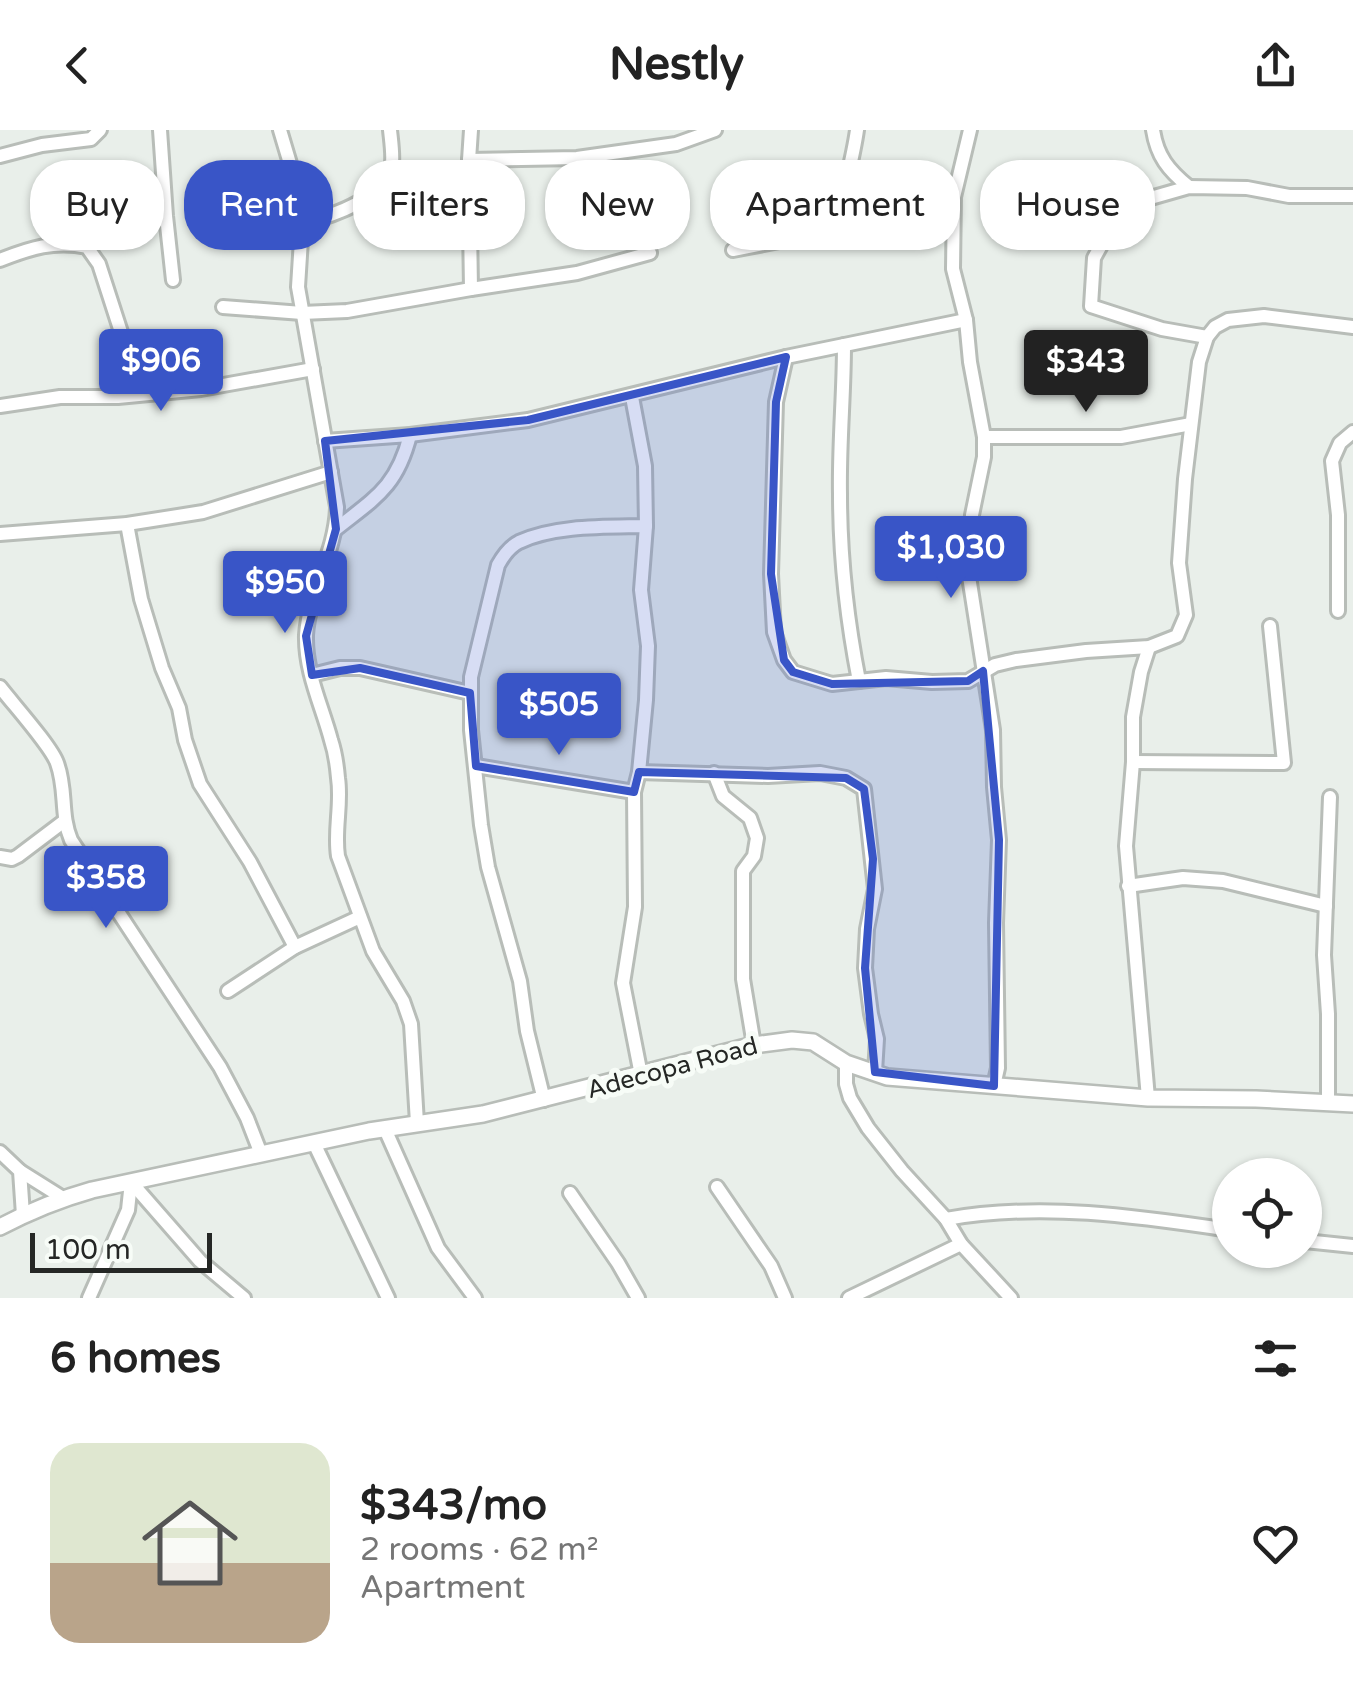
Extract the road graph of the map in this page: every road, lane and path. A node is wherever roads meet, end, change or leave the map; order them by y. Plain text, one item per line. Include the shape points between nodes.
1 (100, 130) edge
2 (160, 130) edge
3 (280, 130) edge
4 (390, 130) edge
5 (472, 130) edge
6 (715, 130) edge
7 (857, 130) edge
8 (970, 130) edge
9 (1154, 130) edge
10 (0, 156) edge
11 (289, 160) edge
12 (469, 160) joint
13 (852, 160) edge
14 (1188, 187) junction
15 (1353, 196) edge
16 (333, 215) edge
17 (300, 250) edge
18 (470, 250) edge
19 (650, 253) dead end
20 (0, 260) edge
21 (173, 280) dead end
22 (471, 289) junction
23 (223, 307) dead end
24 (302, 313) junction
25 (966, 320) junction
26 (1353, 327) edge
27 (1207, 337) junction
28 (844, 346) junction
29 (786, 357) junction
30 (313, 369) junction
31 (140, 394) junction
32 (632, 396) junction
33 (0, 406) edge
34 (1191, 424) junction
35 (1353, 432) edge
36 (410, 435) junction
37 (984, 437) junction
38 (325, 441) junction
39 (332, 472) junction
40 (127, 524) junction
41 (646, 526) junction
42 (336, 529) junction
43 (0, 534) edge
44 (1338, 612) dead end
45 (1270, 626) dead end
46 (1148, 647) junction
47 (983, 671) junction
48 (312, 676) junction
49 (859, 681) junction
50 (0, 687) edge
51 (470, 693) junction
52 (1133, 762) junction
53 (476, 766) junction
54 (639, 772) junction
55 (714, 773) junction
56 (634, 792) junction
57 (1330, 797) dead end
58 (63, 822) junction
59 (0, 857) edge
60 (1128, 886) junction
61 (1326, 906) junction
62 (360, 917) junction
63 (295, 947) junction
64 (228, 991) dead end
65 (754, 1045) junction
66 (846, 1063) junction
67 (874, 1072) junction
68 (641, 1076) junction
69 (994, 1086) junction
70 (1148, 1098) junction
71 (544, 1100) junction
72 (1328, 1103) junction
73 (1353, 1104) edge
74 (417, 1124) junction
75 (385, 1129) junction
76 (314, 1142) junction
77 (0, 1152) edge
78 (261, 1154) junction
79 (20, 1170) junction
80 (132, 1182) junction
81 (717, 1187) dead end
82 (570, 1193) dead end
83 (64, 1198) junction
84 (23, 1215) junction
85 (946, 1219) junction
86 (0, 1227) edge
87 (1212, 1227) edge
88 (1322, 1242) edge
89 (961, 1244) junction
90 (1353, 1246) edge
91 (224, 1291) edge
92 (89, 1298) edge
93 (244, 1298) edge
94 (388, 1298) edge
95 (475, 1298) edge
96 (638, 1298) edge
97 (785, 1298) edge
98 (850, 1298) edge
99 (1011, 1298) edge

1 - 10 street via 91,139
2 - 21 street
3 - 11 street
4 - 16 street via 392,165 382,183
5 - 12 street
6 - 12 street via 676,144 577,158
7 - 13 street
8 - 25 street via 954,197 953,269
9 - 14 street via 1162,160
14 - 15 street
14 - 27 street via 1147,200 1115,220 1094,258 1090,306
17 - 24 street
18 - 22 street
19 - 22 street via 577,274
20 - 31 street via 42,244 88,247
22 - 24 street
23 - 24 street
24 - 30 street
25 - 28 street
25 - 37 street
26 - 27 street via 1264,316 1228,320
27 - 34 street
28 - 29 street
28 - 49 street via 840,496
29 - 32 street
29 - 49 street via 776,402 774,632 793,672 832,684
30 - 31 street
30 - 38 street
31 - 33 street
32 - 36 street via 528,420
32 - 41 street via 645,466
34 - 37 street via 1121,437
34 - 46 street via 1179,563 1186,615 1178,636
35 - 44 street via 1332,460
36 - 38 street
36 - 42 street via 385,489
37 - 47 street via 968,570
38 - 39 street
39 - 40 street via 203,512
39 - 42 street
40 - 43 street
40 - 63 street via 142,599 200,784
41 - 51 street via 558,531 518,542 504,554
41 - 54 street via 641,590 648,646
42 - 48 street via 306,636
45 - 52 street via 1284,763
46 - 47 street via 1031,658
46 - 52 street
47 - 49 street via 968,681
47 - 69 street via 1000,840
48 - 51 street via 360,668
48 - 62 street via 339,782 338,856
50 - 58 street via 56,760
51 - 53 street
52 - 60 street
53 - 56 street
53 - 71 street via 488,867
54 - 55 street
54 - 56 street
55 - 65 street via 723,796 750,818 757,838 742,894 743,979
55 - 67 street via 820,773 864,789 875,889 866,968 877,1039
56 - 68 street via 634,906 623,983
57 - 61 street
58 - 59 street via 18,856
58 - 78 street via 220,1068
60 - 61 street via 1183,878 1223,881
60 - 70 street
61 - 72 street
62 - 63 street
62 - 74 street via 411,1024
63 - 64 street
65 - 66 street, Adecopa Road via 813,1042
65 - 68 street, Adecopa Road
66 - 67 street, Adecopa Road
66 - 85 street via 850,1098 868,1128
67 - 69 street, Adecopa Road
68 - 71 street, Adecopa Road
69 - 70 street, Adecopa Road
70 - 72 street, Adecopa Road
71 - 74 street, Adecopa Road
72 - 73 street, Adecopa Road
74 - 75 street, Adecopa Road
75 - 76 street, Adecopa Road
75 - 95 street via 438,1248
76 - 78 street, Adecopa Road
76 - 94 street
77 - 79 street
78 - 80 street, Adecopa Road
79 - 83 street
79 - 84 street
80 - 83 street, Adecopa Road
80 - 91 street
80 - 92 street via 128,1210
81 - 97 street
82 - 96 street
83 - 84 street, Adecopa Road
84 - 86 street, Adecopa Road
85 - 87 street via 1078,1212
85 - 89 street
88 - 90 street
89 - 98 street
89 - 99 street
91 - 93 street

